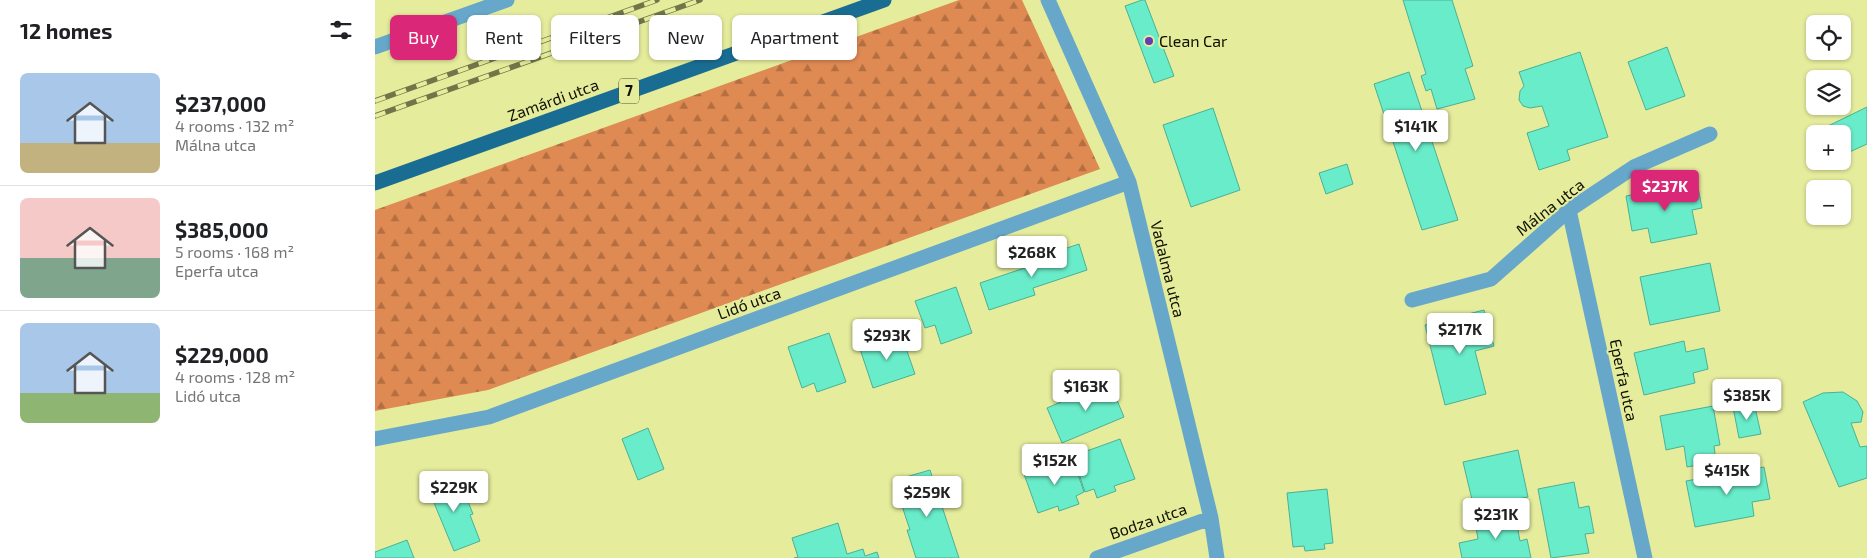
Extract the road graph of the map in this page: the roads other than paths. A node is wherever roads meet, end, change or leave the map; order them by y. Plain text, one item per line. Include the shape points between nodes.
1 (507, 0) edge
2 (884, 0) edge
3 (1048, 0) edge
4 (375, 47) edge
5 (1710, 134) dead end
6 (375, 182) edge
7 (1129, 182) junction
8 (1569, 210) junction
9 (1412, 300) dead end
10 (375, 439) edge
11 (1211, 518) junction
12 (1097, 558) edge
13 (1217, 558) edge
14 (1645, 558) edge

1 - 4 street
2 - 6 main road, Zamárdi utca / 7
3 - 7 street, Vadalma utca
5 - 8 street, Málna utca via 1634,168
7 - 10 street, Lidó utca via 489,416
7 - 11 street, Vadalma utca
8 - 9 street, Málna utca via 1491,279
8 - 14 street, Eperfa utca
11 - 12 street, Bodza utca
11 - 13 street, Vadalma utca

